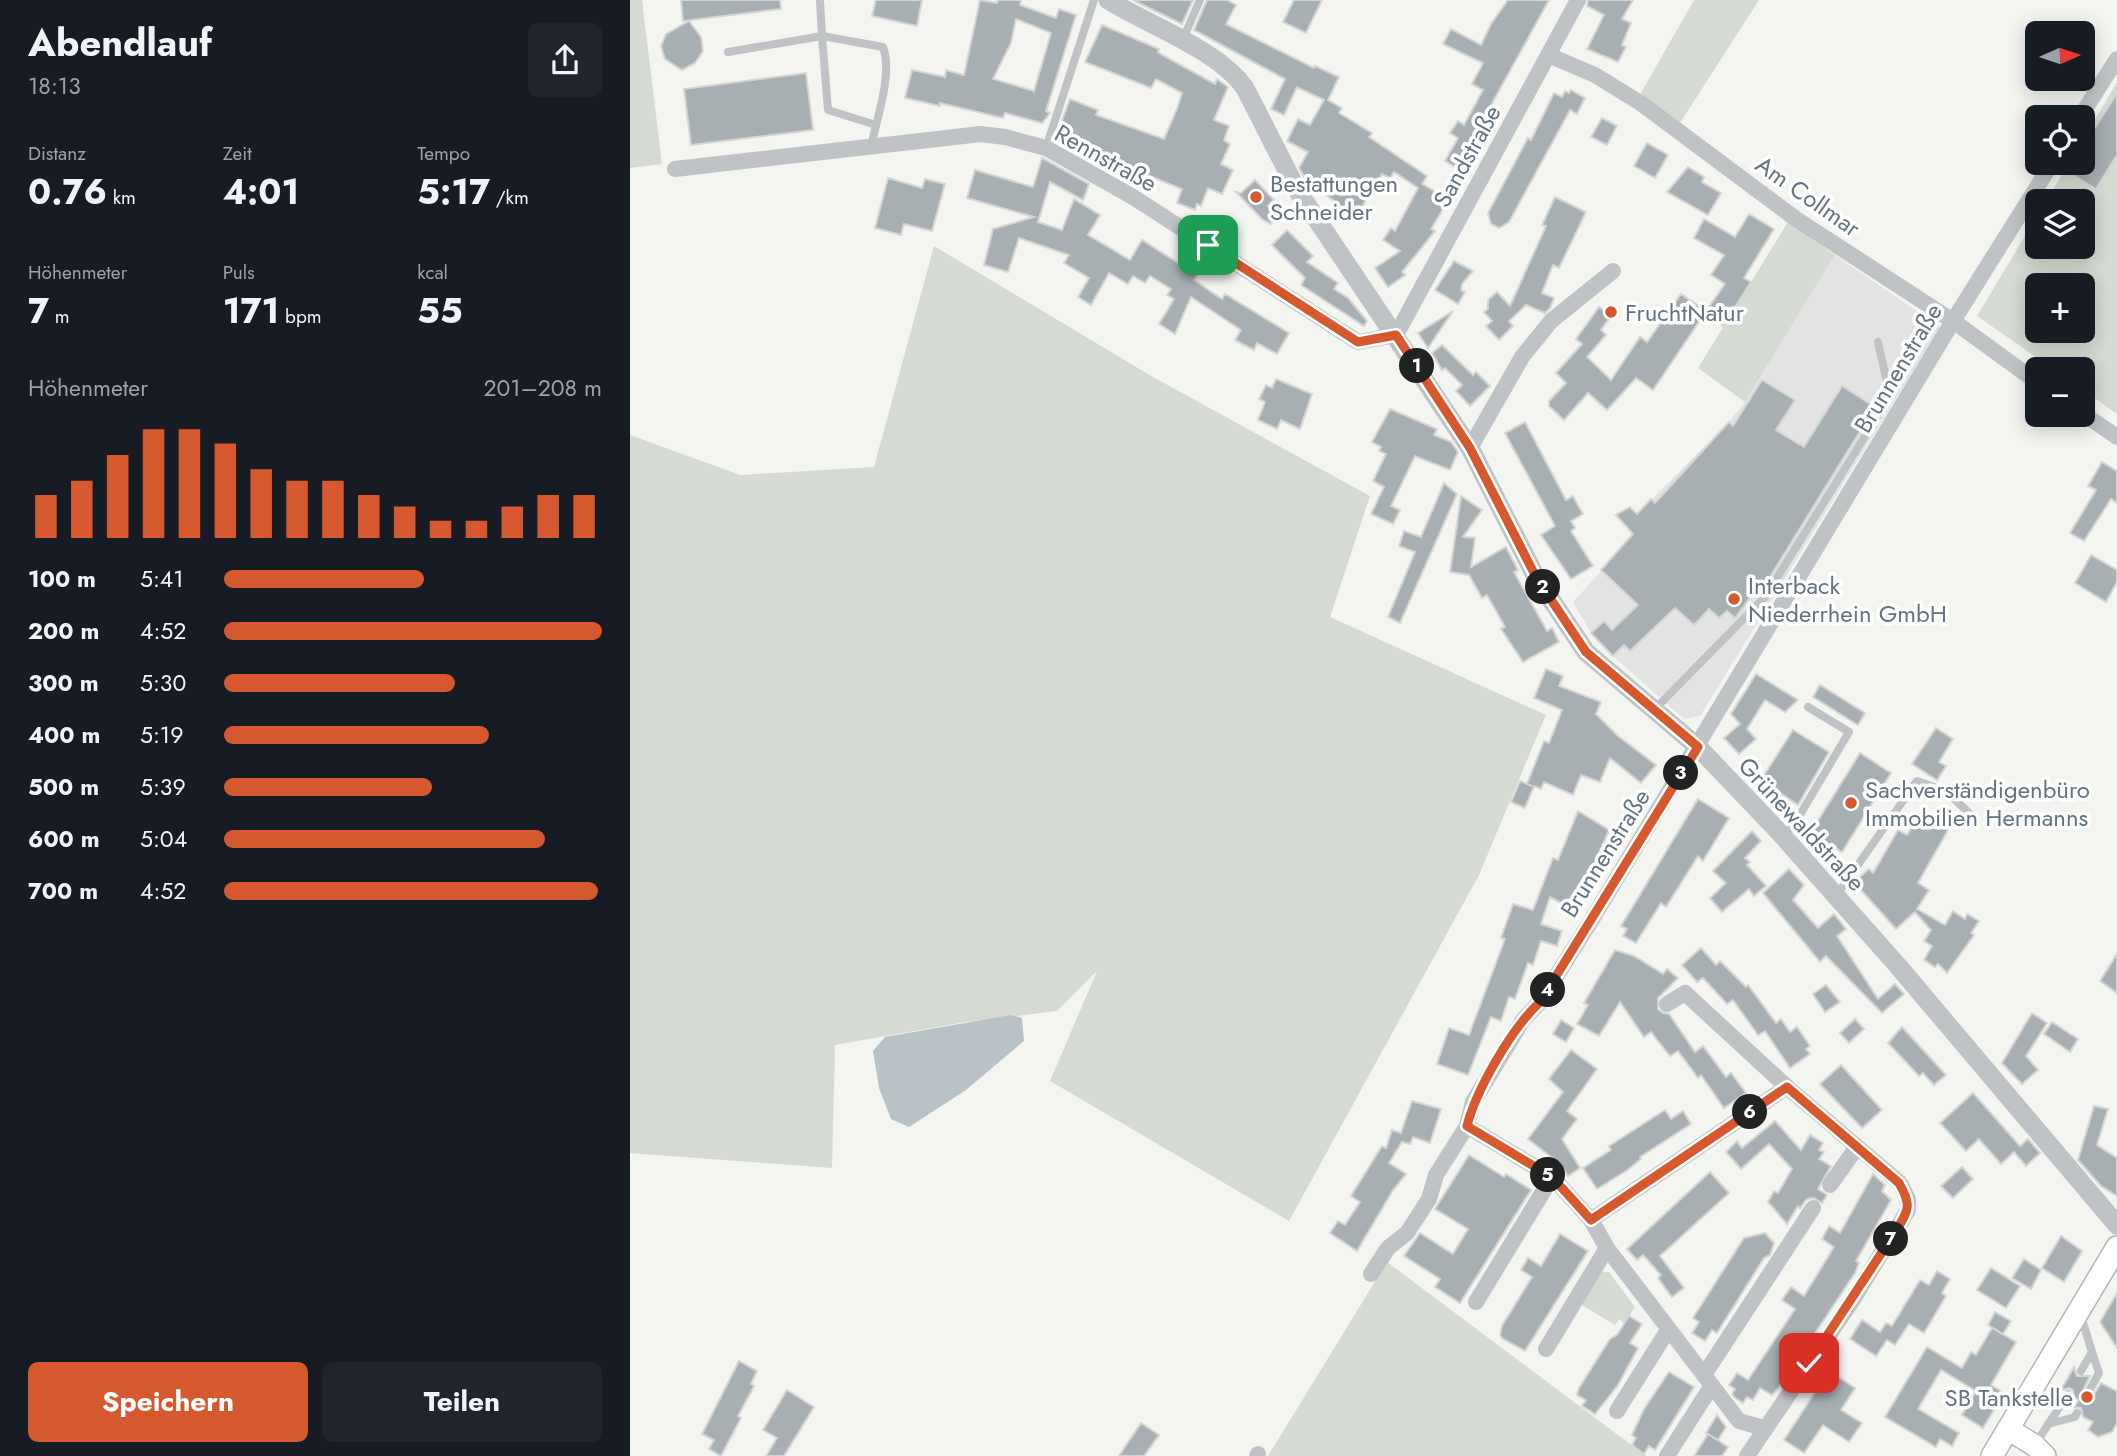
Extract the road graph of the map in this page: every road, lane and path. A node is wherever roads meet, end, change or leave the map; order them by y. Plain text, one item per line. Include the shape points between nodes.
1 (820, 0) edge
2 (1094, 0) edge
3 (1108, 0) edge
4 (1200, 0) edge
5 (1578, 0) edge
6 (822, 36) junction
7 (1182, 41) junction
8 (728, 52) dead end
9 (1548, 55) junction
10 (2117, 59) edge
11 (2088, 105) edge
12 (876, 125) junction
13 (871, 146) junction
14 (1046, 148) junction
15 (675, 169) dead end
16 (2044, 175) edge
17 (1613, 271) dead end
18 (1953, 321) junction
19 (1396, 335) junction
20 (1878, 342) dead end
21 (2025, 373) edge
22 (2095, 422) edge
23 (2117, 437) edge
24 (1470, 448) junction
25 (1808, 707) dead end
26 (1654, 710) junction
27 (1698, 747) junction
28 (1970, 814) dead end
29 (1783, 836) junction
30 (1836, 896) junction
31 (1667, 1004) dead end
32 (1787, 1087) junction
33 (1467, 1126) junction
34 (1857, 1147) junction
35 (1552, 1177) junction
36 (1830, 1185) dead end
37 (1813, 1208) dead end
38 (1591, 1220) junction
39 (2117, 1225) edge
40 (2117, 1247) edge
41 (1607, 1248) junction
42 (1371, 1274) dead end
43 (1476, 1302) dead end
44 (2079, 1311) junction
45 (1668, 1330) junction
46 (1546, 1349) dead end
47 (2092, 1352) junction
48 (2081, 1371) dead end
49 (1707, 1381) junction
50 (2089, 1391) dead end
51 (2068, 1394) dead end
52 (1617, 1411) dead end
53 (2077, 1413) dead end
54 (2048, 1424) junction
55 (1764, 1429) junction
56 (2008, 1429) junction
57 (2039, 1451) edge
58 (1667, 1456) edge
59 (1746, 1456) edge
60 (1992, 1456) edge

1 - 6 lane
2 - 14 lane
3 - 7 street, Grünewaldstraße
4 - 7 lane
5 - 9 street, Sandstraße
6 - 8 lane
6 - 12 lane via 828,110
6 - 12 lane via 883,47 888,60
7 - 19 street, Grünewaldstraße via 1226,65 1245,88 1297,190
9 - 18 street, Am Collmar via 1595,75 1642,104 1796,219
9 - 19 street, Sandstraße
10 - 11 street
12 - 13 lane
13 - 14 street, Rennstraße via 981,134
13 - 15 street, Rennstraße
14 - 19 street, Rennstraße via 1132,197 1358,342
16 - 18 street, Brunnenstraße
17 - 24 street via 1551,321 1522,357
18 - 21 street, Am Collmar
18 - 27 street, Brunnenstraße
19 - 24 street, Grünewaldstraße
20 - 26 lane via 1890,396 1765,597
22 - 23 street
24 - 26 street, Grünewaldstraße via 1536,577 1586,652
25 - 29 lane via 1849,732
26 - 27 street, Grünewaldstraße
27 - 29 street, Grünewaldstraße
27 - 33 street, Brunnenstraße via 1473,1102
28 - 30 lane via 1946,791 1917,781
29 - 30 street, Grünewaldstraße
30 - 39 street, Grünewaldstraße
31 - 32 street via 1685,993
32 - 34 street
32 - 38 street
33 - 35 street
33 - 42 street, Brunnenstraße via 1407,1233 1388,1248
34 - 36 street
34 - 55 street via 1899,1183 1908,1210
35 - 38 street
35 - 43 street
37 - 49 street
38 - 41 street
40 - 44 main road
41 - 45 street
41 - 46 street
44 - 47 lane
44 - 56 main road
45 - 49 street
45 - 52 street
47 - 48 lane
47 - 50 lane via 2099,1373
49 - 55 street via 1739,1421
49 - 58 street
51 - 54 lane
53 - 54 lane
54 - 57 lane
55 - 59 street
56 - 57 main road
56 - 60 main road

